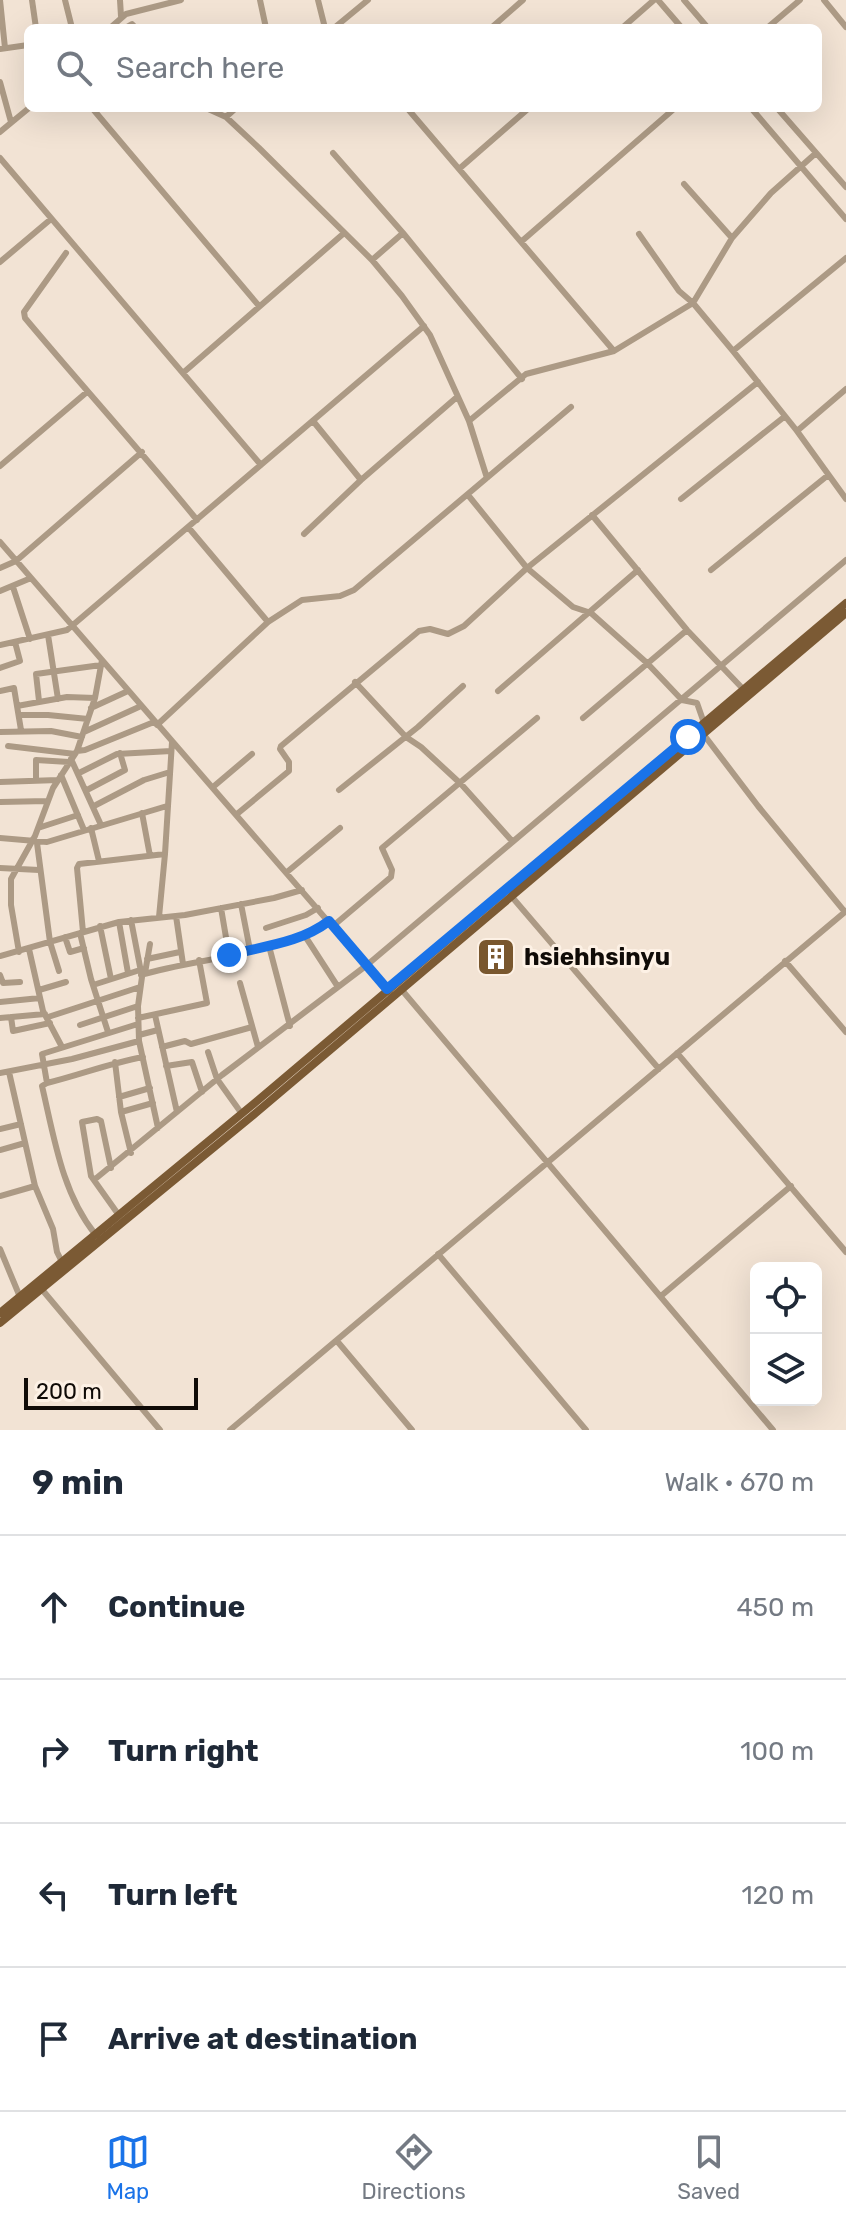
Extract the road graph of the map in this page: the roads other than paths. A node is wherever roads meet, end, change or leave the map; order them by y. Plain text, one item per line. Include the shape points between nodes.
1 (0, 0) edge
2 (32, 0) edge
3 (65, 0) edge
4 (120, 0) edge
5 (181, 0) edge
6 (260, 0) edge
7 (318, 0) edge
8 (523, 0) edge
9 (656, 0) edge
10 (684, 0) edge
11 (800, 0) edge
12 (824, 0) edge
13 (366, 1) edge
14 (148, 4) edge
15 (121, 17) junction
16 (35, 24) edge
17 (71, 24) edge
18 (114, 24) edge
19 (265, 24) edge
20 (324, 24) edge
21 (341, 24) edge
22 (496, 24) edge
23 (627, 24) edge
24 (678, 24) edge
25 (705, 24) edge
26 (772, 24) edge
27 (846, 27) edge
28 (24, 46) edge
29 (2, 49) edge
30 (0, 82) edge
31 (24, 112) edge
32 (95, 112) edge
33 (215, 112) edge
34 (232, 112) edge
35 (410, 112) edge
36 (524, 112) edge
37 (670, 112) edge
38 (754, 112) edge
39 (780, 112) edge
40 (226, 117) junction
41 (11, 122) junction
42 (0, 132) edge
43 (333, 153) dead end
44 (816, 153) junction
45 (0, 158) edge
46 (800, 165) junction
47 (459, 169) junction
48 (684, 184) dead end
49 (846, 187) edge
50 (51, 219) junction
51 (846, 219) edge
52 (403, 233) junction
53 (343, 234) junction
54 (639, 234) dead end
55 (732, 238) junction
56 (522, 241) junction
57 (66, 253) dead end
58 (846, 258) edge
59 (372, 260) junction
60 (0, 262) edge
61 (693, 303) junction
62 (259, 306) junction
63 (424, 326) junction
64 (614, 351) junction
65 (733, 351) junction
66 (184, 372) junction
67 (522, 379) junction
68 (758, 382) junction
69 (846, 389) edge
70 (87, 392) junction
71 (457, 397) junction
72 (571, 407) dead end
73 (784, 417) junction
74 (313, 421) junction
75 (469, 421) junction
76 (797, 431) junction
77 (142, 452) junction
78 (261, 465) junction
79 (0, 466) edge
80 (827, 476) junction
81 (487, 478) junction
82 (361, 480) junction
83 (846, 484) edge
84 (839, 490) junction
85 (468, 495) junction
86 (681, 499) dead end
87 (846, 499) edge
88 (592, 515) junction
89 (197, 520) junction
90 (188, 527) junction
91 (304, 534) dead end
92 (0, 542) edge
93 (846, 560) edge
94 (16, 561) junction
95 (0, 568) edge
96 (527, 568) junction
97 (638, 570) junction
98 (711, 570) dead end
99 (31, 578) junction
100 (13, 587) junction
101 (0, 591) edge
102 (846, 603) edge
103 (591, 613) junction
104 (846, 613) edge
105 (268, 622) junction
106 (72, 626) junction
107 (687, 630) junction
108 (48, 635) junction
109 (30, 639) junction
110 (15, 642) junction
111 (0, 645) edge
112 (101, 663) junction
113 (647, 663) junction
114 (723, 665) junction
115 (0, 668) edge
116 (54, 671) junction
117 (355, 682) junction
118 (463, 686) dead end
119 (744, 690) junction
120 (0, 691) edge
121 (128, 691) junction
122 (498, 691) dead end
123 (95, 698) junction
124 (58, 699) junction
125 (682, 700) junction
126 (39, 701) junction
127 (17, 706) junction
128 (141, 706) junction
129 (91, 708) junction
130 (19, 715) junction
131 (537, 718) dead end
132 (583, 718) dead end
133 (88, 719) junction
134 (156, 724) junction
135 (21, 730) junction
136 (706, 730) junction
137 (0, 732) edge
138 (83, 734) junction
139 (406, 737) junction
140 (172, 741) junction
141 (8, 746) dead end
142 (171, 751) junction
143 (120, 753) junction
144 (252, 754) dead end
145 (73, 756) junction
146 (170, 772) junction
147 (79, 773) junction
148 (60, 777) junction
149 (36, 779) junction
150 (0, 782) edge
151 (461, 784) junction
152 (213, 787) junction
153 (87, 790) junction
154 (339, 790) dead end
155 (47, 801) junction
156 (0, 802) edge
157 (94, 806) junction
158 (167, 806) junction
159 (142, 813) junction
160 (237, 814) junction
161 (78, 815) junction
162 (101, 825) junction
163 (38, 828) junction
164 (340, 828) dead end
165 (88, 829) junction
166 (0, 838) edge
167 (512, 841) junction
168 (34, 842) junction
169 (165, 854) junction
170 (150, 856) junction
171 (99, 861) junction
172 (0, 868) edge
173 (15, 869) junction
174 (39, 870) junction
175 (287, 872) junction
176 (302, 890) junction
177 (512, 897) junction
178 (241, 904) junction
179 (221, 908) junction
180 (318, 908) junction
181 (845, 911) edge
182 (176, 916) junction
183 (159, 917) junction
184 (131, 920) junction
185 (119, 922) junction
186 (331, 924) junction
187 (100, 926) junction
188 (266, 928) dead end
189 (82, 932) junction
190 (305, 936) junction
191 (65, 937) junction
192 (50, 942) junction
193 (150, 944) dead end
194 (269, 946) junction
195 (84, 948) junction
196 (29, 949) junction
197 (250, 950) junction
198 (19, 952) junction
199 (180, 952) junction
200 (229, 955) junction
201 (0, 956) edge
202 (147, 959) junction
203 (199, 960) junction
204 (785, 961) junction
205 (183, 964) junction
206 (367, 965) junction
207 (59, 971) dead end
208 (128, 973) junction
209 (142, 973) junction
210 (0, 975) edge
211 (111, 979) junction
212 (20, 982) dead end
213 (66, 982) dead end
214 (240, 983) dead end
215 (93, 985) junction
216 (140, 987) junction
217 (338, 987) junction
218 (401, 989) junction
219 (390, 992) junction
220 (40, 994) junction
221 (0, 1002) edge
222 (98, 1002) junction
223 (138, 1006) junction
224 (155, 1015) junction
225 (11, 1017) junction
226 (103, 1017) junction
227 (0, 1018) edge
228 (48, 1018) junction
229 (138, 1021) junction
230 (80, 1025) dead end
231 (290, 1026) junction
232 (252, 1027) junction
233 (158, 1030) junction
234 (108, 1032) junction
235 (846, 1032) edge
236 (139, 1038) junction
237 (62, 1047) junction
238 (162, 1047) junction
239 (258, 1047) junction
240 (208, 1052) dead end
241 (677, 1053) junction
242 (143, 1057) junction
243 (115, 1062) junction
244 (44, 1066) junction
245 (166, 1066) junction
246 (659, 1069) junction
247 (9, 1072) junction
248 (0, 1073) edge
249 (217, 1079) junction
250 (47, 1083) junction
251 (150, 1088) junction
252 (202, 1092) junction
253 (119, 1097) junction
254 (153, 1103) junction
255 (121, 1112) junction
256 (177, 1112) junction
257 (242, 1114) junction
258 (21, 1124) junction
259 (158, 1128) junction
260 (0, 1129) edge
261 (25, 1143) junction
262 (0, 1150) edge
263 (131, 1153) junction
264 (547, 1162) junction
265 (111, 1168) junction
266 (94, 1180) junction
267 (35, 1186) junction
268 (791, 1186) junction
269 (0, 1196) edge
270 (118, 1214) junction
271 (95, 1234) junction
272 (0, 1249) edge
273 (846, 1252) edge
274 (438, 1254) junction
275 (2, 1261) edge
276 (62, 1262) junction
277 (40, 1287) junction
278 (661, 1296) junction
279 (20, 1297) junction
280 (0, 1313) edge
281 (0, 1323) edge
282 (337, 1341) junction
283 (160, 1430) edge
284 (230, 1430) edge
285 (412, 1430) edge
286 (586, 1430) edge
287 (773, 1430) edge

1 - 29 street
2 - 16 street
3 - 17 street
4 - 15 street
5 - 14 street
6 - 19 street
7 - 20 street
8 - 22 street
9 - 23 street
9 - 24 street
10 - 25 street
11 - 26 street
12 - 27 street
13 - 21 street
14 - 15 street
15 - 18 street
28 - 29 street
30 - 41 street
31 - 41 street
32 - 62 street
33 - 40 street
34 - 40 street
35 - 47 street
36 - 47 street
37 - 56 street
38 - 46 street
39 - 44 street
40 - 53 street
41 - 42 street
43 - 52 street
44 - 46 street
44 - 49 street
45 - 50 street
46 - 51 street
46 - 55 street
47 - 56 street
48 - 55 street
50 - 60 street
50 - 66 street
52 - 59 street
52 - 67 street
53 - 59 street
53 - 62 street
54 - 61 street
55 - 61 street
56 - 64 street
57 - 70 street via 24,315
58 - 65 street
59 - 63 street
61 - 64 street
61 - 65 street
62 - 66 street
63 - 71 street
63 - 74 street
64 - 67 street via 532,371
65 - 68 street
66 - 78 street
67 - 75 street
68 - 73 street
68 - 88 street
69 - 76 street
70 - 77 street
70 - 79 street
71 - 75 street
71 - 82 street
72 - 81 street
73 - 76 street
73 - 86 street
74 - 78 street
74 - 82 street
75 - 81 street
76 - 80 street
77 - 89 street
77 - 94 street
78 - 89 street
80 - 84 street
80 - 98 street
81 - 85 street
82 - 91 street
83 - 84 street
84 - 87 street
85 - 96 street
85 - 105 street via 354,590 302,600
88 - 96 street
88 - 97 street
89 - 90 street
90 - 105 street
90 - 106 street
92 - 94 street
93 - 114 street
94 - 95 street
94 - 99 street
96 - 103 street via 573,607
96 - 117 street via 456,632 419,631
97 - 103 street
97 - 107 street
99 - 100 street
99 - 106 street
100 - 101 street
100 - 109 street
102 - 119 main road
103 - 113 street
103 - 122 street
104 - 136 main road
105 - 134 street
106 - 108 street
106 - 112 street
107 - 113 street
107 - 114 street
108 - 109 street
108 - 116 street
109 - 110 street
110 - 111 street
110 - 115 street via 19,662
112 - 116 street
112 - 121 street
112 - 123 street
113 - 125 street
113 - 132 street
114 - 119 street
114 - 125 street
116 - 124 street
116 - 126 street via 35,675
117 - 139 street
117 - 160 street via 281,746 289,771
118 - 139 street
119 - 136 main road
120 - 127 street via 13,687
121 - 128 street
121 - 129 street
123 - 124 street
123 - 129 street
124 - 126 street
125 - 136 street via 697,703
125 - 167 street
126 - 127 street
127 - 130 street
128 - 134 street
128 - 138 street
129 - 133 street
130 - 133 street
130 - 135 street
131 - 151 street
133 - 138 street
134 - 140 street
134 - 145 street
135 - 137 street
135 - 138 street
136 - 177 main road
136 - 181 street via 758,806
136 - 219 main road
138 - 145 street
139 - 151 street
139 - 154 street
140 - 142 street
140 - 152 street
141 - 145 street
142 - 143 street
142 - 146 street
143 - 147 street
143 - 153 street via 125,770
144 - 152 street
145 - 147 street
145 - 148 street
145 - 149 street via 36,760
146 - 157 street
146 - 158 street
147 - 153 street
148 - 149 street
148 - 155 street
148 - 161 street
149 - 150 street
151 - 167 street
151 - 186 street via 382,848 391,877
152 - 160 street
153 - 157 street
155 - 156 street
155 - 163 street
157 - 162 street
158 - 159 street
158 - 169 street
159 - 162 street
159 - 170 street
160 - 175 street
161 - 163 street
161 - 165 street
162 - 165 street
163 - 168 street
164 - 175 street
165 - 168 street
165 - 171 street
166 - 168 street
167 - 206 street
168 - 173 street
168 - 174 street
169 - 170 street
169 - 183 street
170 - 171 street
171 - 189 street via 77,868
172 - 173 street
173 - 174 street
173 - 198 street via 10,886
174 - 192 street
175 - 176 street
176 - 178 street
176 - 180 street
177 - 218 main road
177 - 246 street
178 - 179 street
178 - 197 street
179 - 182 street
179 - 200 street
180 - 186 street
180 - 188 street
181 - 204 street
182 - 183 street
182 - 199 street
183 - 184 street
184 - 185 street
184 - 209 street
185 - 187 street
185 - 208 street
186 - 190 street
186 - 206 street
187 - 189 street
187 - 211 street
189 - 191 street
189 - 195 street
190 - 194 street
190 - 217 street
191 - 192 street
191 - 195 street via 70,952
192 - 196 street
192 - 207 street
193 - 202 street
194 - 197 street
194 - 231 street
195 - 215 street
196 - 198 street
196 - 220 street
197 - 200 street
198 - 201 street
199 - 202 street
199 - 205 street
200 - 203 street
202 - 209 street
203 - 205 street
203 - 224 street via 207,1003
204 - 235 street
204 - 241 street
205 - 209 street
206 - 217 street
206 - 219 street
208 - 209 street
208 - 211 street
209 - 216 street
210 - 212 street via 3,983
211 - 215 street
213 - 220 street
214 - 232 street
215 - 222 street
216 - 222 street
216 - 223 street
217 - 231 street
218 - 219 main road
218 - 264 street
219 - 257 main road
219 - 277 main road
220 - 221 street
220 - 228 street
222 - 226 street
222 - 228 street
223 - 226 street
223 - 229 street
224 - 229 street
224 - 233 street
225 - 227 street
225 - 228 street
225 - 228 street via 13,1031
226 - 230 street
226 - 234 street
228 - 237 street
229 - 234 street
229 - 236 street
231 - 239 street
232 - 238 street
232 - 239 street
233 - 236 street
233 - 238 street
234 - 237 street
236 - 242 street
236 - 244 street
237 - 244 street via 43,1053
238 - 245 street
239 - 249 street
240 - 249 street
241 - 246 street
241 - 268 street
242 - 243 street
242 - 251 street
243 - 250 street
243 - 253 street
244 - 247 street
244 - 250 street
245 - 252 street via 192,1062
245 - 256 street
246 - 264 street
247 - 248 street
247 - 258 street
249 - 252 street
249 - 257 street
250 - 271 street via 42,1086 60,1165 81,1217
251 - 253 street
251 - 254 street
252 - 256 street
253 - 255 street
254 - 255 street
254 - 259 street
255 - 263 street
256 - 259 street
257 - 270 main road
258 - 260 street
258 - 261 street
259 - 263 street
261 - 262 street
261 - 267 street
263 - 265 street
264 - 274 street
264 - 278 street
265 - 266 street
265 - 266 street via 101,1121 82,1122
266 - 270 street
267 - 269 street
267 - 276 street
268 - 273 street
268 - 278 street
270 - 271 main road
271 - 276 main road
272 - 275 street
274 - 282 street
274 - 286 street
275 - 279 street
276 - 277 main road
277 - 279 main road
277 - 281 main road
277 - 283 street
278 - 287 street
279 - 280 main road
282 - 284 street
282 - 285 street

